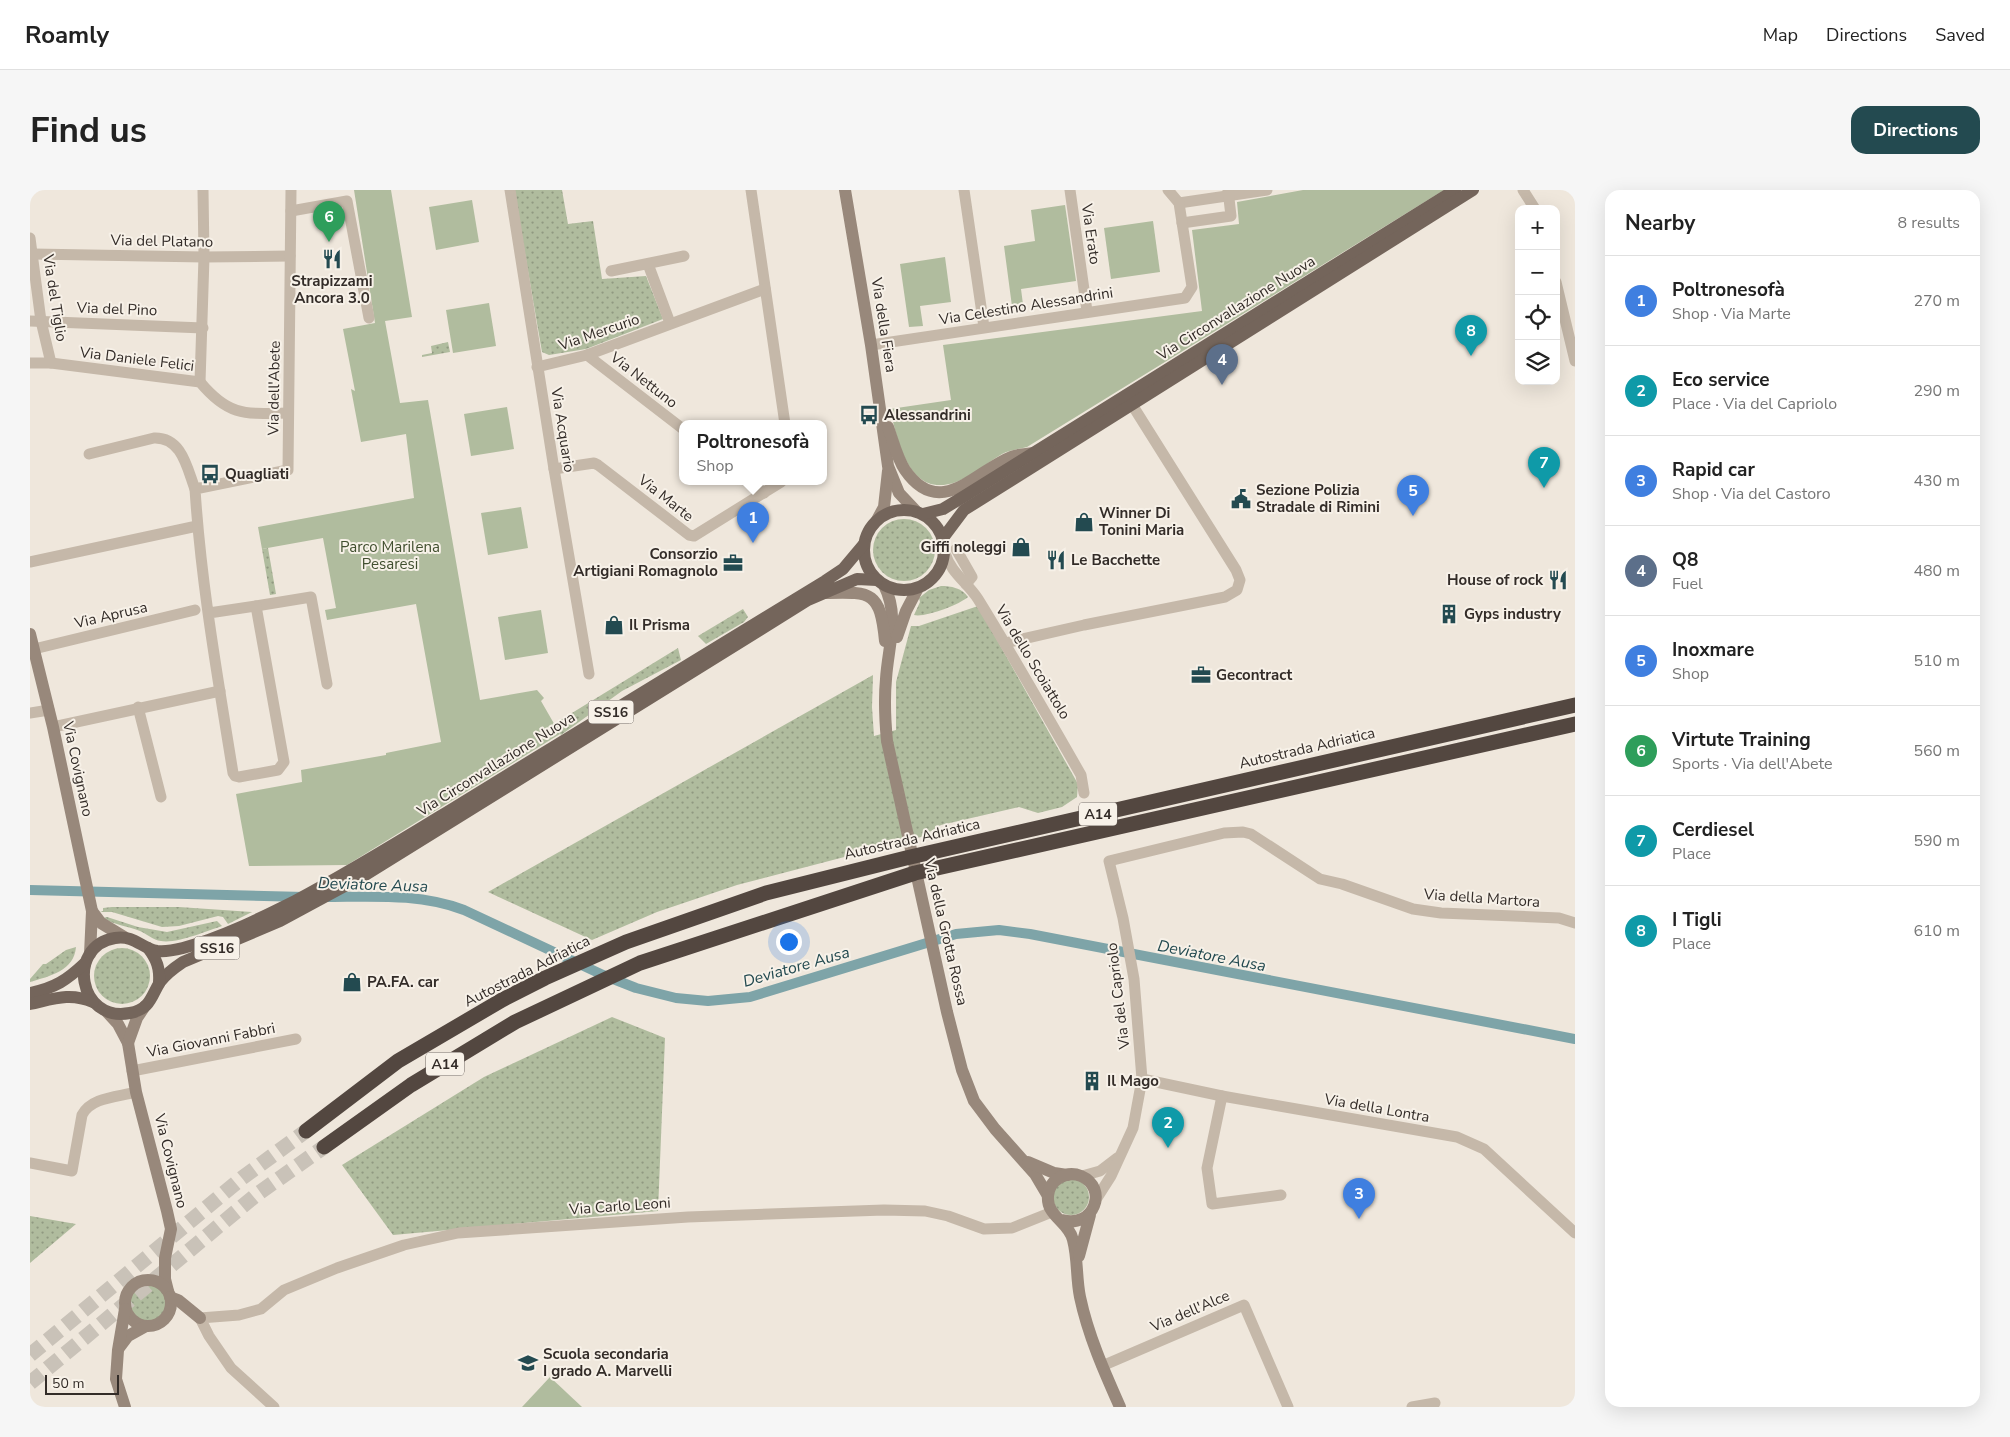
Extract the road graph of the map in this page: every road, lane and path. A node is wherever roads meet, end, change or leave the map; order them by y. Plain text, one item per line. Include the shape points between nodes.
1 (203, 190) edge
2 (291, 190) edge
3 (510, 190) edge
4 (751, 190) edge
5 (845, 190) edge
6 (964, 190) edge
7 (1070, 190) edge
8 (1168, 190) edge
9 (1267, 190) edge
10 (1455, 190) edge
11 (1473, 190) edge
12 (1523, 190) edge
13 (1534, 190) edge
14 (1229, 193) edge
15 (1179, 203) junction
16 (1533, 205) edge
17 (1536, 205) edge
18 (291, 211) junction
19 (1182, 223) junction
20 (30, 238) edge
21 (33, 254) junction
22 (290, 256) junction
23 (684, 256) dead end
24 (204, 257) junction
25 (648, 264) junction
26 (611, 271) dead end
27 (765, 289) junction
28 (1559, 295) edge
29 (1087, 311) junction
30 (369, 318) dead end
31 (36, 321) edge
32 (670, 323) junction
33 (984, 327) junction
34 (202, 328) junction
35 (871, 345) junction
36 (587, 354) junction
37 (1575, 361) edge
38 (30, 363) edge
39 (51, 363) junction
40 (537, 367) junction
41 (200, 382) junction
42 (1131, 403) junction
43 (880, 408) junction
44 (288, 413) junction
45 (784, 420) edge
46 (679, 426) edge
47 (1034, 453) junction
48 (89, 454) dead end
49 (888, 466) junction
50 (554, 469) junction
51 (754, 485) edge
52 (777, 485) edge
53 (195, 489) junction
54 (764, 493) junction
55 (920, 513) junction
56 (877, 520) junction
57 (197, 526) junction
58 (943, 538) junction
59 (864, 544) junction
60 (950, 551) junction
61 (30, 562) edge
62 (881, 582) junction
63 (918, 588) junction
64 (821, 593) junction
65 (256, 606) junction
66 (195, 610) dead end
67 (209, 613) junction
68 (30, 634) edge
69 (1005, 643) junction
70 (34, 649) junction
71 (888, 663) junction
72 (589, 674) dead end
73 (327, 684) dead end
74 (220, 691) junction
75 (1575, 705) edge
76 (138, 707) junction
77 (49, 710) junction
78 (30, 713) edge
79 (1575, 724) edge
80 (53, 727) junction
81 (1084, 793) dead end
82 (161, 797) dead end
83 (1109, 861) joint
84 (92, 911) junction
85 (1575, 923) edge
86 (124, 937) junction
87 (148, 948) junction
88 (88, 958) junction
89 (159, 984) junction
90 (30, 993) edge
91 (93, 1002) junction
92 (30, 1004) edge
93 (145, 1006) junction
94 (107, 1012) junction
95 (296, 1039) dead end
96 (128, 1043) junction
97 (132, 1071) junction
98 (1142, 1079) junction
99 (136, 1092) junction
100 (1222, 1096) junction
101 (306, 1131) tunnel mouth
102 (324, 1147) tunnel mouth
103 (1120, 1155) junction
104 (1023, 1159) junction
105 (30, 1163) edge
106 (1067, 1174) junction
107 (1082, 1176) junction
108 (1281, 1195) dead end
109 (1048, 1196) junction
110 (1095, 1201) junction
111 (1090, 1215) junction
112 (1057, 1216) junction
113 (1575, 1233) edge
114 (165, 1258) junction
115 (1078, 1264) junction
116 (142, 1281) junction
117 (169, 1294) junction
118 (125, 1309) junction
119 (166, 1318) junction
120 (200, 1318) junction
121 (146, 1326) junction
122 (118, 1350) junction
123 (1102, 1366) junction
124 (1435, 1403) dead end
125 (125, 1407) edge
126 (274, 1407) edge
127 (1120, 1407) edge
128 (1288, 1407) edge
129 (1412, 1407) edge

1 - 24 street
2 - 18 street, Via dell'Abete
3 - 40 street, Via Acquario
4 - 27 street
5 - 35 street, Via della Fiera
6 - 33 street
7 - 29 street, Via Erato
8 - 15 street
9 - 14 street
10 - 47 main road, Via Circonvallazione Nuova
11 - 42 main road, Via Circonvallazione Nuova
12 - 16 street
13 - 17 street
14 - 15 street
14 - 19 street via 1231,216
15 - 19 street
18 - 22 street, Via dell'Abete
18 - 30 street via 348,201
19 - 29 street, Via Celestino Alessandrini via 1192,287 1185,298
20 - 21 street, Via del Tiglio
21 - 24 street, Via del Platano
21 - 31 street, Via del Tiglio
22 - 24 street, Via del Platano
22 - 44 street, Via dell'Abete
23 - 25 street
24 - 34 street
25 - 26 street
25 - 32 street
27 - 32 street, Via Mercurio
27 - 45 street
28 - 37 street
29 - 33 street, Via Celestino Alessandrini
31 - 34 street, Via del Pino
31 - 39 street, Via del Tiglio
32 - 36 street, Via Mercurio
33 - 35 street, Via Celestino Alessandrini
34 - 41 street
35 - 43 street, Via della Fiera
36 - 40 street, Via Mercurio
36 - 46 street, Via Nettuno
38 - 39 street, Via Daniele Felici
39 - 41 street, Via Daniele Felici
40 - 50 street, Via Acquario
41 - 44 street, Via Daniele Felici via 231,410 256,414
42 - 58 main road, Via Circonvallazione Nuova via 964,510
42 - 69 street via 1236,570 1240,580 1237,590 1226,597
43 - 47 street, Via Circonvallazione Nuova via 904,468 915,482 933,491 963,486 1011,457
43 - 49 street, Via della Fiera
44 - 53 street, Via dell'Abete via 288,470
47 - 55 main road, Via Circonvallazione Nuova via 944,509
48 - 53 street via 163,437 178,447
49 - 55 street, Via della Fiera via 899,494
49 - 56 street, Via della Fiera via 884,507
50 - 54 street, Via Marte via 594,463 694,536
50 - 72 street, Via Acquario
51 - 54 street
52 - 54 street, Via Marte
53 - 57 street
55 - 56 main road, Via Circonvallazione Nuova via 895,510
55 - 58 main road via 932,520
56 - 59 main road, Via Circonvallazione Nuova / SS16
57 - 61 street
57 - 67 street
58 - 60 main road
59 - 62 main road via 866,564
59 - 87 main road, Via Circonvallazione Nuova / SS16 via 843,569 825,581 351,872 268,915 185,948 157,951
60 - 63 main road via 937,575
60 - 69 street, Via dello Scoiattolo via 952,569 976,597
62 - 63 main road, Via Circonvallazione Nuova / SS16 via 895,589
62 - 64 main road, Via Circonvallazione Nuova / SS16 via 858,579
62 - 71 street, Via della Grotta Rossa via 894,617
63 - 71 street, Via della Grotta Rossa via 906,611
64 - 71 street via 851,592 874,600 881,609
64 - 89 main road, Via Circonvallazione Nuova / SS16 via 367,874 280,921 183,962
65 - 67 street
65 - 73 street via 310,596
65 - 74 street via 284,762 278,770 238,777 232,773
66 - 70 street, Via Aprusa
67 - 74 street
68 - 70 street, Via Covignano
69 - 81 street, Via dello Scoiattolo via 1081,774
70 - 77 street, Via Covignano
71 - 104 street, Via della Grotta Rossa via 885,721 891,764 962,1070 974,1101
74 - 76 street
75 - 101 highway, Autostrada Adriatica / A14 via 766,893 626,942 502,1000 398,1061
76 - 80 street
76 - 82 street
77 - 78 street
77 - 80 street, Via Covignano
79 - 102 highway, A14 via 915,873 640,963 515,1022 411,1085
80 - 84 street, Via Covignano
83 - 85 street, Via della Martora via 1224,833 1243,832 1320,879 1413,909 1559,918
83 - 98 street, Via del Capriolo via 1132,973
84 - 86 street via 101,923
84 - 88 street, Via Covignano
86 - 87 main road, Via Circonvallazione Nuova / SS16 via 137,940
86 - 88 main road via 99,944
87 - 89 main road via 158,964
88 - 90 main road via 71,977 57,986
88 - 91 main road via 83,973 84,983
89 - 93 main road, Via Circonvallazione Nuova / SS16
91 - 92 main road via 80,996 70,996
91 - 94 main road
93 - 94 main road via 134,1012
93 - 96 street, Via Covignano
94 - 96 street, Via Covignano
95 - 97 street, Via Giovanni Fabbri
96 - 97 street, Via Covignano
97 - 99 street, Via Covignano
98 - 100 street, Via della Lontra
98 - 103 street, Via del Capriolo via 1133,1128
99 - 105 street via 85,1108 72,1171
99 - 114 street, Via Covignano via 168,1211 170,1229
100 - 108 street via 1207,1168 1212,1204
100 - 113 street, Via della Lontra via 1457,1137 1484,1149
103 - 107 street, Via del Capriolo via 1100,1171
103 - 110 street, Via del Capriolo
104 - 106 street, Via della Grotta Rossa via 1040,1169
104 - 109 street, Via della Grotta Rossa
106 - 107 street
106 - 109 street via 1054,1182
107 - 110 street via 1092,1186
109 - 112 street via 1048,1203
110 - 111 street
111 - 112 street via 1076,1222
111 - 115 street
112 - 115 street via 1073,1238
112 - 120 street, Via Carlo Leoni via 1012,1228 984,1229 925,1211 884,1210 688,1217 458,1233 404,1245 337,1268 284,1290 261,1309 239,1315
114 - 116 street
114 - 117 street, Via Covignano via 164,1279
115 - 123 street via 1080,1295
116 - 117 street via 156,1282
116 - 118 street via 126,1295
117 - 119 street via 170,1312
117 - 120 street
118 - 121 street via 133,1321
118 - 122 street
119 - 120 street via 177,1314
119 - 121 street via 154,1326
120 - 126 street via 208,1336 231,1368
121 - 122 street via 128,1336
122 - 125 street via 116,1379
123 - 127 street
123 - 128 street, Via dell'Alce via 1244,1305
124 - 129 street

